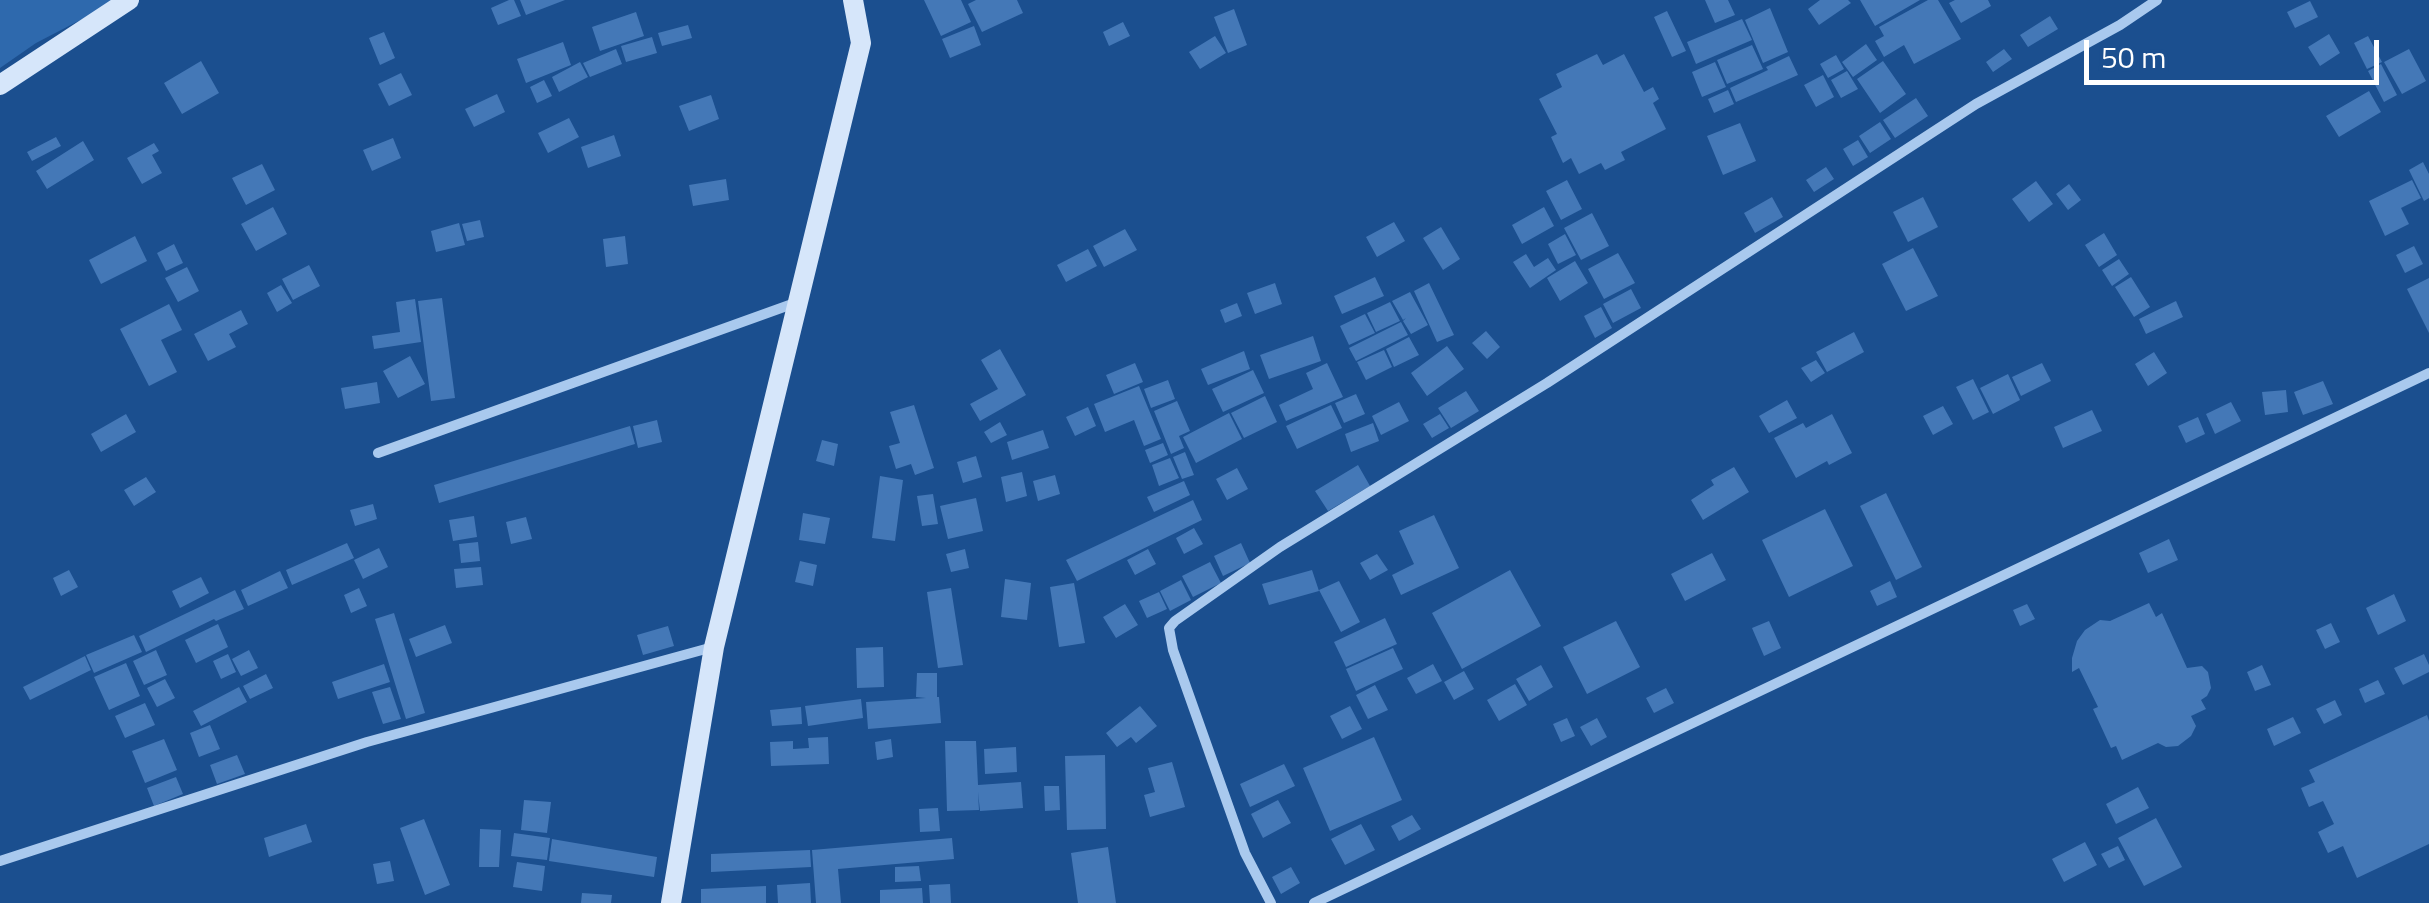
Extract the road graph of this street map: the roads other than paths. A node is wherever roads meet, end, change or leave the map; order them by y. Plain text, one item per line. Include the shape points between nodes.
1 (129, 0) edge
2 (854, 0) edge
3 (2157, 0) edge
4 (0, 85) edge
5 (796, 302) junction
6 (2429, 373) edge
7 (378, 453) dead end
8 (714, 647) junction
9 (0, 861) edge
10 (671, 903) edge
11 (1271, 903) edge
12 (1314, 903) edge

1 - 4 street
2 - 5 street via 861,43
3 - 11 street via 1976,104 1547,383 1280,547 1169,628 1245,853
5 - 7 street
5 - 8 street
6 - 12 street
8 - 9 street via 367,742
8 - 10 street

